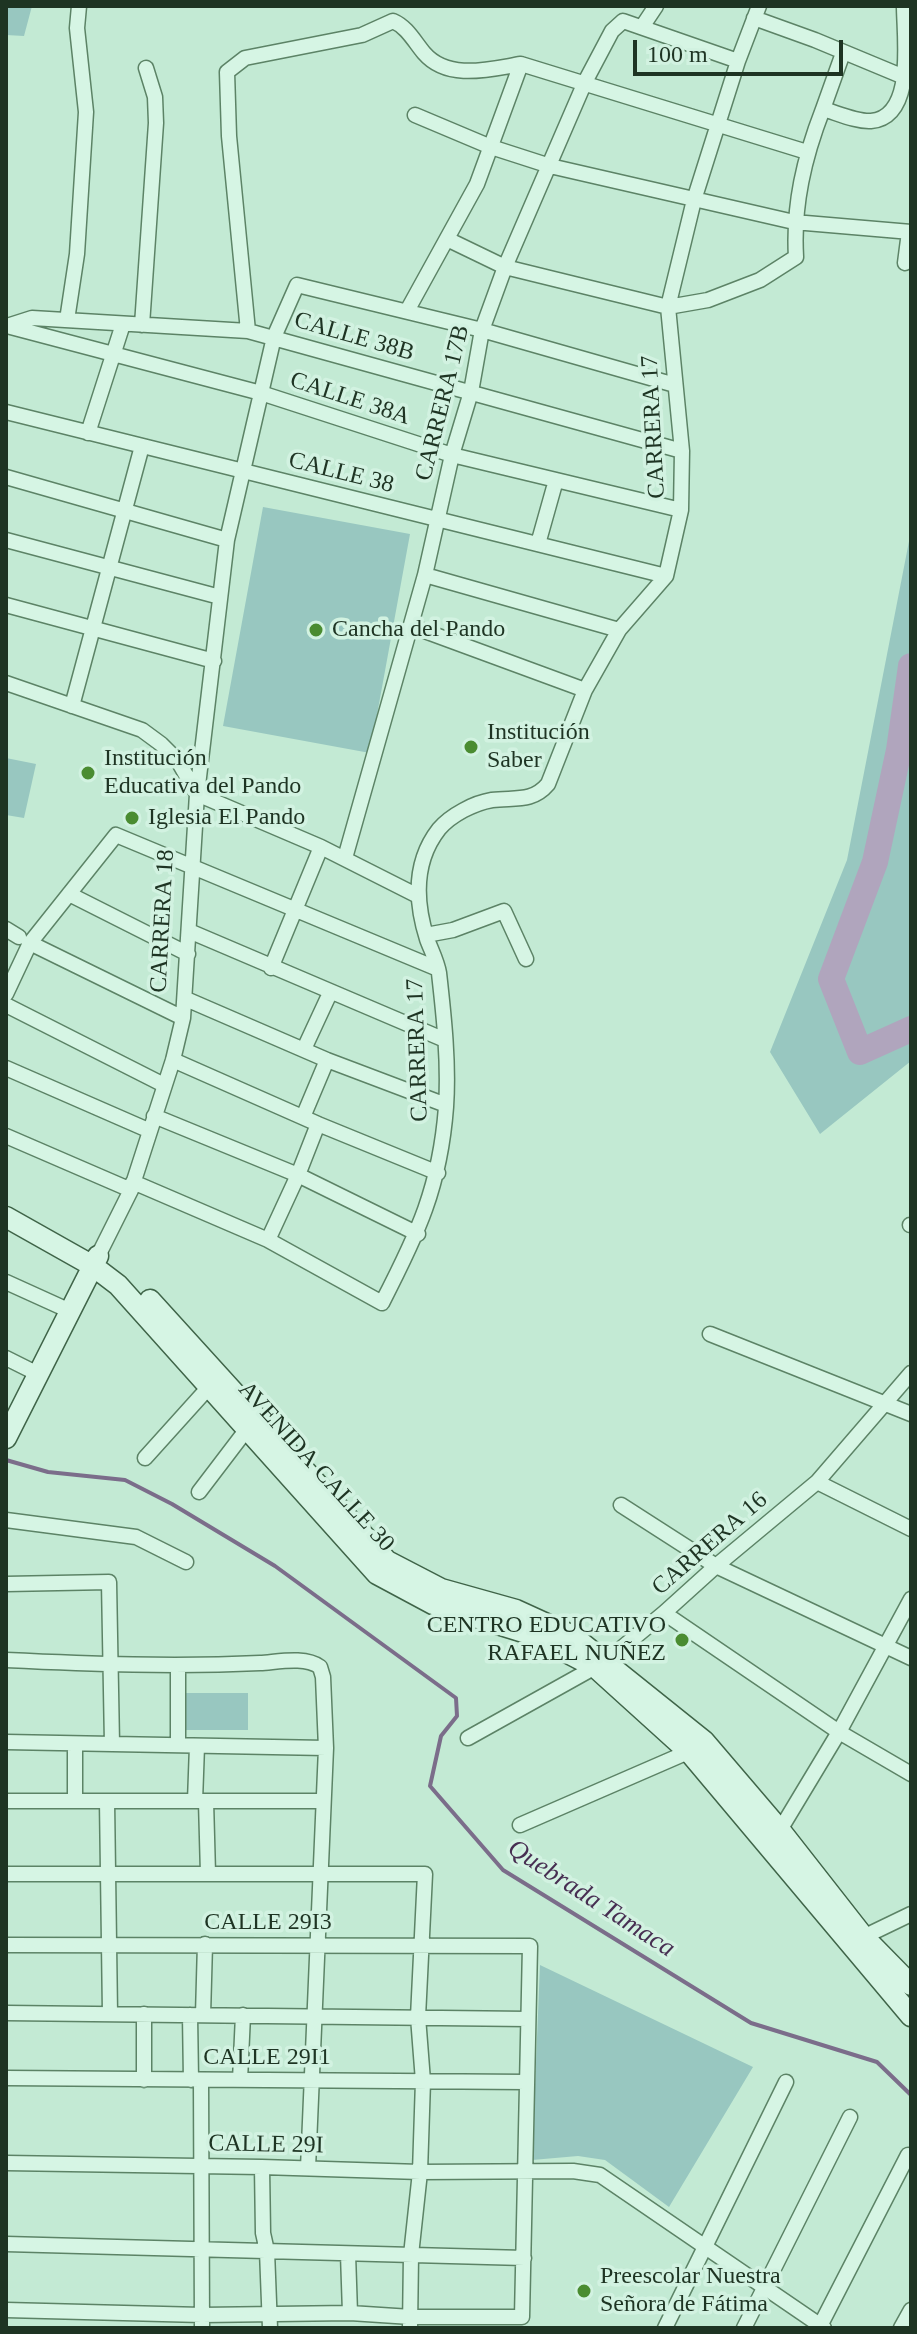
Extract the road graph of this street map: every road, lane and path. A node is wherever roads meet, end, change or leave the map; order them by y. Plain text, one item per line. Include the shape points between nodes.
1 (79, 6) edge
2 (656, 6) edge
3 (904, 6) edge
4 (757, 12) edge
5 (642, 27) junction
6 (843, 53) junction
7 (738, 61) junction
8 (521, 64) junction
9 (146, 68) dead end
10 (904, 77) junction
11 (585, 82) junction
12 (823, 109) junction
13 (415, 115) dead end
14 (718, 125) junction
15 (491, 147) junction
16 (807, 152) junction
17 (550, 166) junction
18 (694, 200) junction
19 (794, 222) junction
20 (910, 232) edge
21 (447, 239) junction
22 (905, 263) dead end
23 (505, 267) junction
24 (668, 307) junction
25 (407, 311) junction
26 (67, 320) junction
27 (123, 324) junction
28 (142, 325) junction
29 (6, 327) edge
30 (482, 330) junction
31 (248, 331) junction
32 (274, 337) junction
33 (113, 355) junction
34 (675, 385) junction
35 (471, 392) junction
36 (261, 393) junction
37 (6, 412) edge
38 (88, 433) junction
39 (142, 446) junction
40 (682, 451) junction
41 (452, 455) junction
42 (241, 470) junction
43 (6, 477) edge
44 (556, 480) junction
45 (681, 510) junction
46 (125, 511) junction
47 (437, 519) junction
48 (6, 540) edge
49 (227, 540) junction
50 (538, 544) junction
51 (109, 570) junction
52 (425, 575) junction
53 (666, 576) junction
54 (220, 597) junction
55 (6, 605) edge
56 (411, 626) junction
57 (93, 630) junction
58 (619, 630) junction
59 (214, 661) junction
60 (6, 683) edge
61 (585, 690) junction
62 (72, 706) junction
63 (197, 794) junction
64 (321, 847) junction
65 (345, 858) junction
66 (192, 866) junction
67 (69, 894) junction
68 (418, 896) junction
69 (295, 909) junction
70 (189, 931) junction
71 (426, 935) junction
72 (18, 936) edge
73 (188, 954) junction
74 (526, 959) dead end
75 (271, 968) junction
76 (438, 969) junction
77 (330, 993) junction
78 (6, 994) edge
79 (186, 999) junction
80 (6, 1005) edge
81 (183, 1018) junction
82 (445, 1040) junction
83 (304, 1049) junction
84 (173, 1060) junction
85 (327, 1060) junction
86 (6, 1068) edge
87 (164, 1085) junction
88 (446, 1105) junction
89 (303, 1117) junction
90 (151, 1123) junction
91 (318, 1124) junction
92 (6, 1136) edge
93 (438, 1173) junction
94 (298, 1175) junction
95 (132, 1186) junction
96 (6, 1203) edge
97 (6, 1217) edge
98 (418, 1234) junction
99 (268, 1240) junction
100 (96, 1260) junction
101 (6, 1282) edge
102 (70, 1311) junction
103 (710, 1334) dead end
104 (6, 1358) edge
105 (911, 1373) edge
106 (38, 1374) junction
107 (209, 1387) junction
108 (884, 1404) junction
109 (911, 1414) edge
110 (247, 1429) junction
111 (8, 1430) edge
112 (145, 1458) dead end
113 (817, 1482) junction
114 (199, 1492) dead end
115 (621, 1505) dead end
116 (6, 1520) edge
117 (911, 1529) edge
118 (186, 1562) dead end
119 (716, 1566) junction
120 (6, 1584) edge
121 (911, 1599) edge
122 (664, 1613) junction
123 (885, 1645) junction
124 (911, 1658) edge
125 (6, 1660) edge
126 (600, 1664) junction
127 (111, 1665) junction
128 (178, 1665) junction
129 (839, 1732) junction
130 (468, 1738) dead end
131 (6, 1742) edge
132 (75, 1744) junction
133 (112, 1744) junction
134 (178, 1745) junction
135 (197, 1746) junction
136 (697, 1747) junction
137 (326, 1748) junction
138 (911, 1774) edge
139 (6, 1801) edge
140 (75, 1801) junction
141 (107, 1801) junction
142 (201, 1801) junction
143 (323, 1801) junction
144 (520, 1825) dead end
145 (780, 1830) junction
146 (6, 1874) edge
147 (108, 1874) junction
148 (208, 1874) junction
149 (320, 1874) junction
150 (911, 1914) edge
151 (858, 1940) junction
152 (205, 1944) junction
153 (6, 1945) edge
154 (109, 1945) junction
155 (317, 1945) junction
156 (422, 1945) junction
157 (911, 1985) edge
158 (6, 2013) edge
159 (110, 2014) junction
160 (144, 2014) junction
161 (196, 2015) junction
162 (243, 2015) junction
163 (314, 2016) junction
164 (911, 2016) edge
165 (418, 2017) junction
166 (528, 2019) junction
167 (6, 2078) edge
168 (144, 2080) junction
169 (196, 2080) junction
170 (240, 2080) junction
171 (311, 2081) junction
172 (423, 2081) junction
173 (527, 2082) junction
174 (786, 2082) dead end
175 (850, 2117) dead end
176 (908, 2155) dead end
177 (6, 2163) edge
178 (203, 2166) junction
179 (262, 2167) junction
180 (308, 2168) junction
181 (525, 2171) junction
182 (420, 2172) junction
183 (6, 2244) edge
184 (706, 2248) junction
185 (201, 2249) junction
186 (267, 2251) junction
187 (348, 2254) junction
188 (411, 2255) junction
189 (524, 2258) junction
190 (764, 2287) junction
191 (6, 2310) edge
192 (911, 2310) edge
193 (350, 2313) junction
194 (270, 2321) edge
195 (202, 2322) edge
196 (410, 2322) edge
197 (821, 2327) edge
198 (665, 2328) edge
199 (744, 2328) edge
200 (901, 2328) edge

1 - 26 street via 86,112
2 - 5 street
3 - 10 street
4 - 6 street
4 - 7 street, CARRERA 17
5 - 7 street
5 - 11 street, CARRERA 17B via 618,24
6 - 10 street
6 - 12 street
7 - 14 street, CARRERA 17
8 - 11 street
8 - 15 street
8 - 31 street via 446,69 393,21 362,35 245,58 227,72
9 - 28 street via 156,123
10 - 12 street via 899,102 876,120
11 - 14 street
11 - 17 street, CARRERA 17B
12 - 16 street
13 - 15 street
14 - 16 street
14 - 18 street, CARRERA 17
15 - 17 street
15 - 21 street
16 - 19 street
17 - 18 street
17 - 23 street, CARRERA 17B
18 - 19 street
18 - 24 street, CARRERA 17
19 - 20 street
19 - 24 street via 796,257 760,280 708,300
20 - 22 street
21 - 23 street
21 - 25 street
23 - 24 street
23 - 30 street, CARRERA 17B
24 - 34 street, CARRERA 17
25 - 30 street
25 - 32 street, CARRERA 18 via 297,285
26 - 27 street, CALLE 38B
26 - 29 street, CALLE 38B via 32,318
27 - 28 street, CALLE 38B
27 - 33 street
28 - 31 street, CALLE 38B
29 - 33 street, CALLE 38A
30 - 34 street
30 - 35 street, CARRERA 17B
31 - 32 street, CALLE 38B
32 - 35 street, CALLE 38B
32 - 36 street, CARRERA 18
33 - 36 street, CALLE 38A
33 - 38 street
34 - 40 street, CARRERA 17
35 - 40 street, CALLE 38B
35 - 41 street, CARRERA 17B
36 - 41 street, CALLE 38A
36 - 42 street, CARRERA 18
37 - 38 street, CALLE 38
38 - 39 street, CALLE 38
39 - 42 street, CALLE 38
39 - 46 street
40 - 45 street, CARRERA 17
41 - 44 street, CALLE 38A
41 - 47 street, CARRERA 17B
42 - 47 street, CALLE 38
42 - 49 street, CARRERA 18
43 - 46 street
44 - 45 street, CALLE 38A
44 - 50 street
45 - 53 street, CARRERA 17
46 - 49 street
46 - 51 street
47 - 50 street, CALLE 38
47 - 52 street, CARRERA 17B
48 - 51 street
49 - 54 street, CARRERA 18
50 - 53 street, CALLE 38
51 - 54 street
51 - 57 street
52 - 56 street, CARRERA 17B
52 - 58 street
53 - 58 street, CARRERA 17
54 - 59 street, CARRERA 18
55 - 57 street
56 - 61 street
56 - 65 street, CARRERA 17B
57 - 59 street
57 - 62 street
58 - 61 street, CARRERA 17
59 - 63 street, CARRERA 18
60 - 62 street
61 - 68 street, CARRERA 17 via 541,793 491,800 453,816 426,848
62 - 63 street via 142,730 178,761
63 - 64 street
63 - 66 street, CARRERA 18
64 - 65 street
64 - 69 street
65 - 68 street
66 - 67 street via 116,835
66 - 69 street
66 - 70 street, CARRERA 18
67 - 72 street
67 - 73 street
68 - 71 street, CARRERA 17
69 - 75 street
69 - 76 street
70 - 73 street, CARRERA 18
70 - 75 street
71 - 74 street via 504,911
71 - 76 street, CARRERA 17
72 - 78 street
72 - 81 street
73 - 79 street, CARRERA 18
75 - 77 street
76 - 82 street, CARRERA 17
77 - 82 street
77 - 83 street
79 - 81 street, CARRERA 18
79 - 83 street
80 - 87 street
81 - 84 street, CARRERA 18
82 - 88 street, CARRERA 17
83 - 85 street
84 - 87 street, CARRERA 18
84 - 89 street
85 - 88 street
85 - 89 street
86 - 90 street
87 - 90 street, CARRERA 18
88 - 93 street, CARRERA 17
89 - 91 street
90 - 94 street
90 - 95 street, CARRERA 18
91 - 93 street
91 - 94 street
92 - 95 street
93 - 98 street, CARRERA 17
94 - 98 street
94 - 99 street
95 - 99 street
95 - 100 street, CARRERA 18
96 - 100 main road, AVENIDA CALLE 30
97 - 100 main road, AVENIDA CALLE 30
98 - 99 street, CARRERA 17 via 382,1303
100 - 102 main road, CARRERA 18
100 - 107 main road, AVENIDA CALLE 30
100 - 126 main road, AVENIDA CALLE 30 via 127,1275 387,1561 441,1589 538,1618 573,1636
101 - 102 street
102 - 106 main road, CARRERA 18
103 - 108 street
104 - 106 street
105 - 108 street, CARRERA 16
106 - 111 main road, CARRERA 18
107 - 110 main road, AVENIDA CALLE 30
107 - 112 street
108 - 109 street
108 - 113 street, CARRERA 16
110 - 114 street
110 - 126 main road, AVENIDA CALLE 30 via 377,1574 433,1604 533,1635
113 - 117 street
113 - 119 street, CARRERA 16
115 - 119 street
116 - 118 street via 136,1537
119 - 122 street, CARRERA 16
119 - 123 street
120 - 127 street via 109,1582
121 - 123 street
122 - 126 street, CARRERA 16
122 - 129 street
123 - 124 street
123 - 129 street
125 - 127 street
126 - 130 street, CARRERA 16
126 - 136 main road, AVENIDA CALLE 30
127 - 128 street
127 - 133 street
128 - 134 street
128 - 137 street via 318,1665
129 - 138 street
129 - 145 street
131 - 132 street
132 - 133 street
132 - 140 street
133 - 134 street
134 - 135 street
135 - 137 street
135 - 142 street
136 - 144 street
136 - 145 main road, AVENIDA CALLE 30
136 - 151 main road, AVENIDA CALLE 30
137 - 143 street
139 - 140 street
140 - 141 street
141 - 142 street
141 - 147 street
142 - 143 street
142 - 148 street
143 - 149 street
145 - 151 main road, AVENIDA CALLE 30
146 - 147 street
147 - 148 street
147 - 154 street
148 - 149 street
149 - 155 street
149 - 156 street via 425,1874
150 - 151 street
151 - 157 main road, AVENIDA CALLE 30
151 - 164 main road, AVENIDA CALLE 30 via 875,1975
152 - 154 street, CALLE 29I3
152 - 155 street, CALLE 29I3
152 - 161 street
153 - 154 street, CALLE 29I3
154 - 159 street
155 - 156 street, CALLE 29I3
155 - 163 street
156 - 165 street
156 - 166 street, CALLE 29I3 via 530,1946
158 - 159 street
159 - 160 street
160 - 161 street
160 - 168 street
161 - 162 street
161 - 169 street
162 - 163 street
162 - 170 street
163 - 165 street
163 - 171 street
165 - 166 street
165 - 172 street
166 - 173 street
167 - 168 street, CALLE 29I1
168 - 169 street, CALLE 29I1
169 - 170 street, CALLE 29I1
169 - 178 street
170 - 171 street, CALLE 29I1
171 - 172 street, CALLE 29I1
171 - 180 street
172 - 173 street, CALLE 29I1
172 - 182 street
173 - 181 street
174 - 184 street
175 - 190 street
176 - 197 street
177 - 178 street, CALLE 29I
178 - 179 street, CALLE 29I
178 - 185 street
179 - 180 street, CALLE 29I
179 - 186 street
180 - 182 street, CALLE 29I
181 - 182 street, CALLE 29I
181 - 184 street, CALLE 29I via 600,2175
181 - 189 street
182 - 188 street
183 - 185 street
184 - 190 street, CALLE 29I
184 - 198 street
185 - 186 street
185 - 195 street
186 - 187 street
186 - 194 street
187 - 188 street
187 - 193 street
188 - 189 street
188 - 196 street
189 - 196 street via 522,2317
190 - 197 street, CALLE 29I
190 - 199 street
191 - 195 street
192 - 200 street
193 - 194 street
193 - 196 street
194 - 195 street

